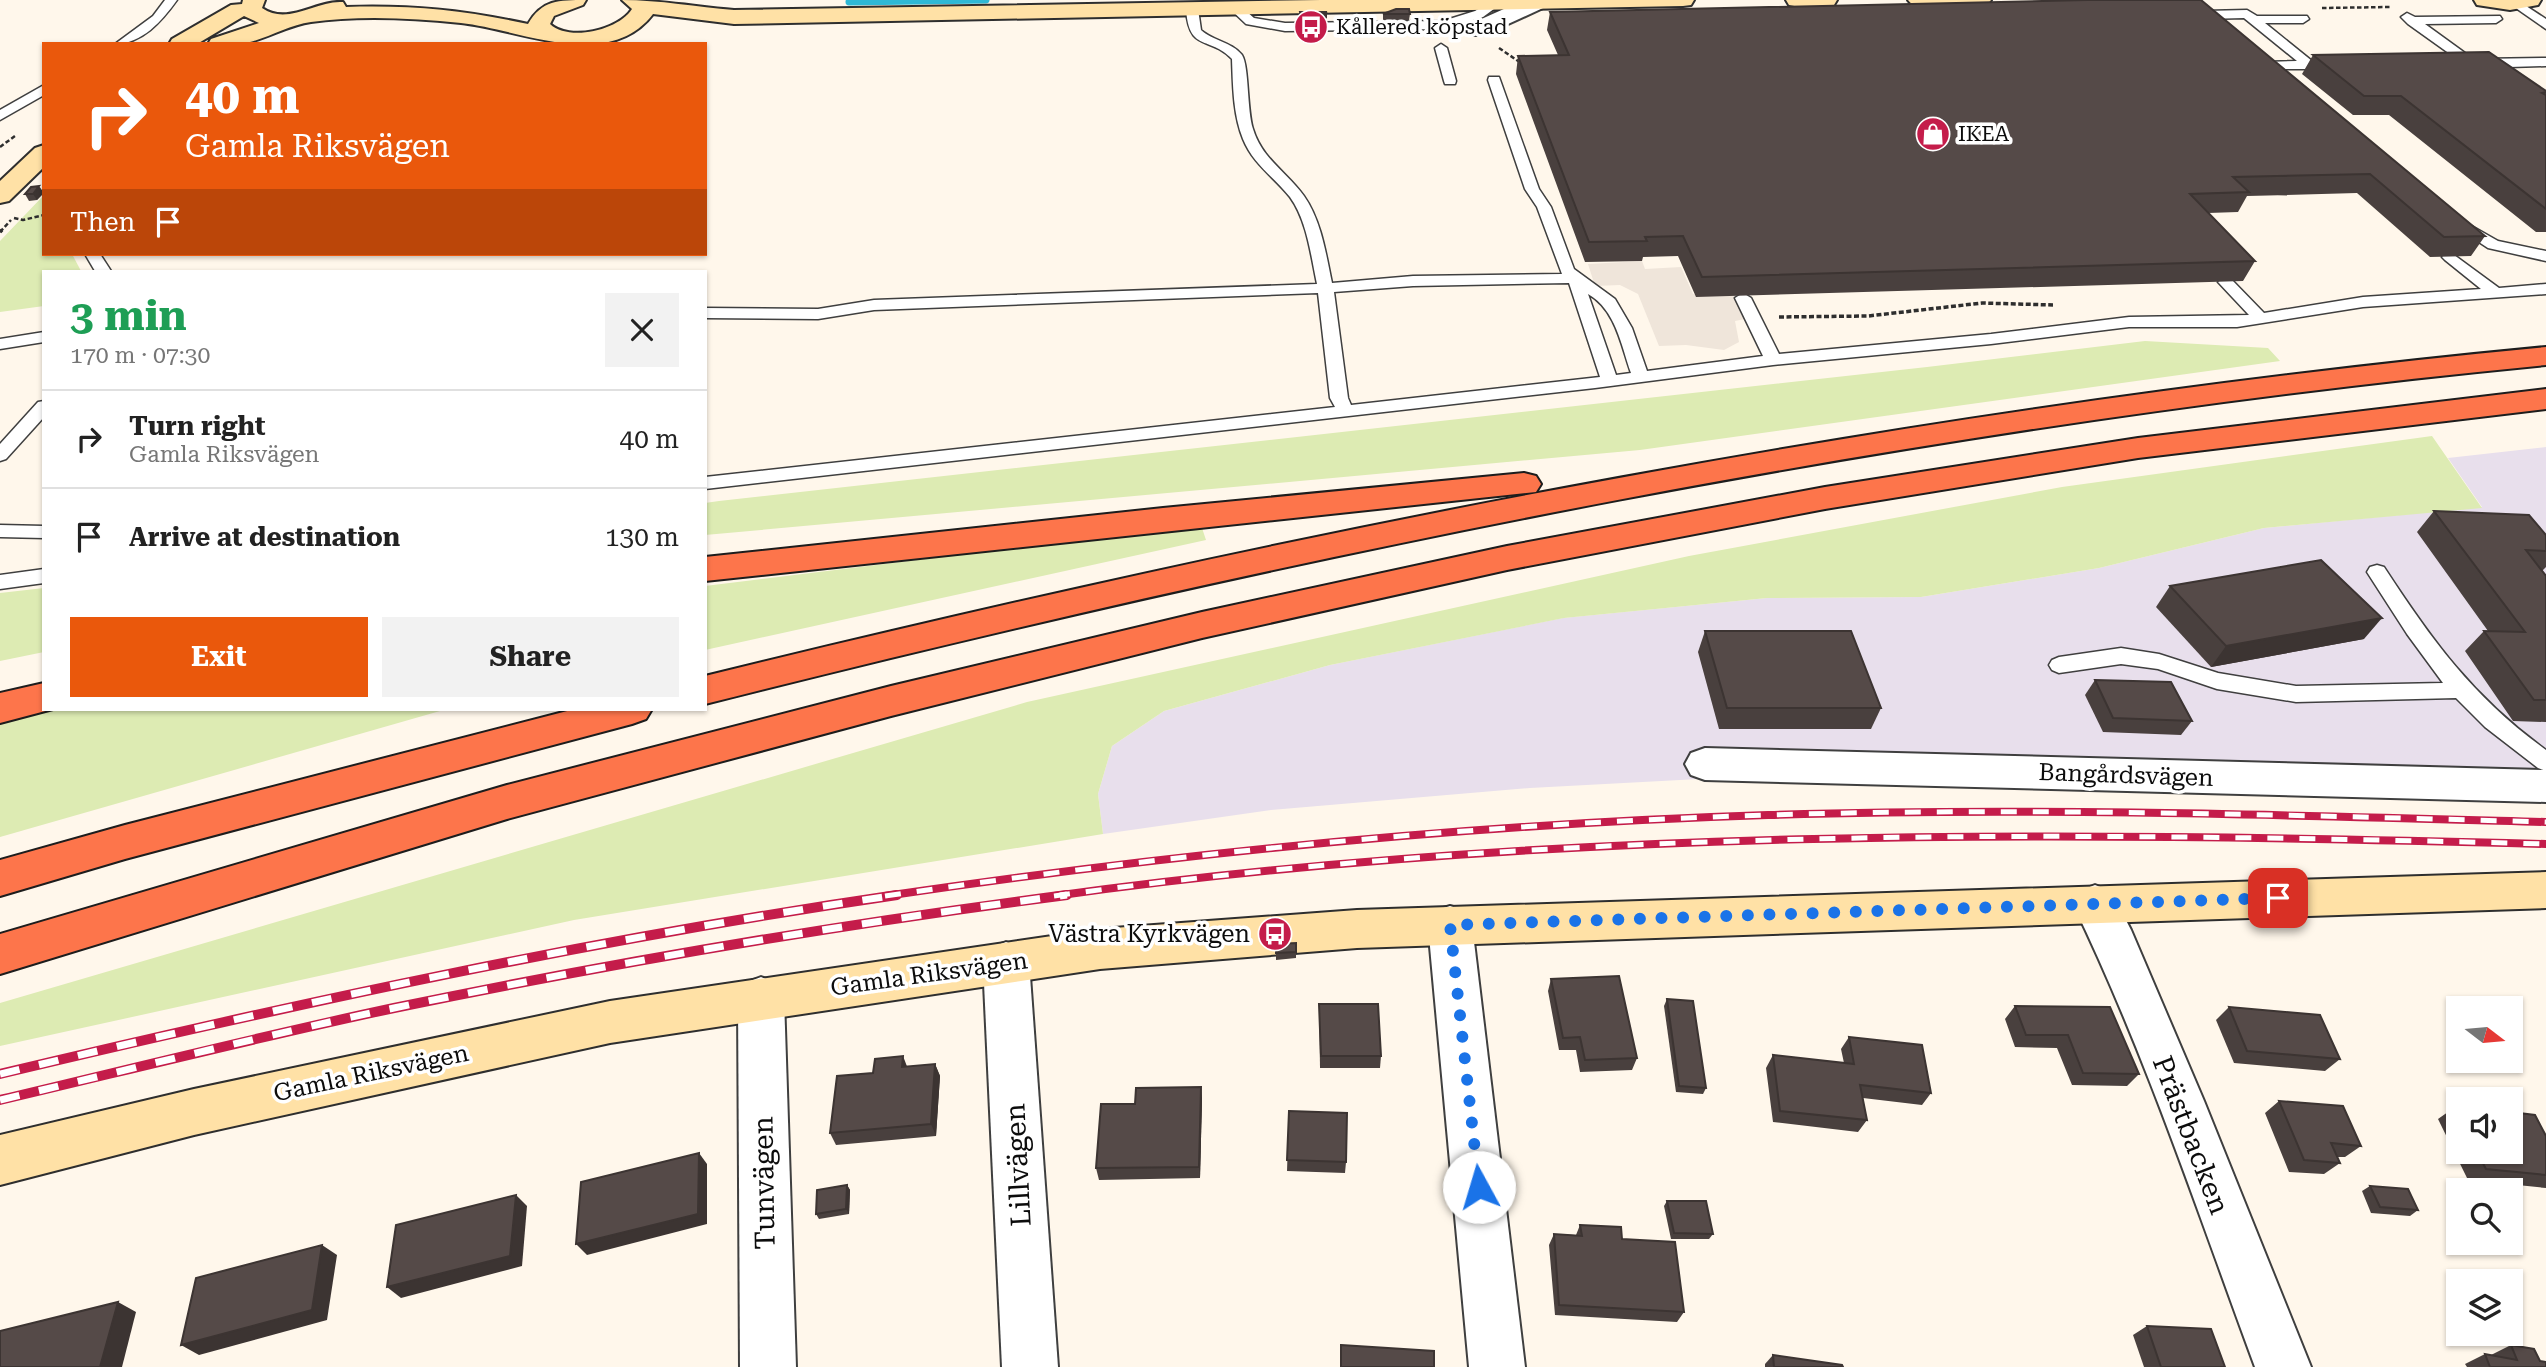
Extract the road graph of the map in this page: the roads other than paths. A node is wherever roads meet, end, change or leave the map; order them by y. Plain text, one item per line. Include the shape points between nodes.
1 (172, 0) edge
2 (346, 0) edge
3 (419, 0) edge
4 (567, 0) edge
5 (575, 0) edge
6 (1683, 0) edge
7 (1797, 0) edge
8 (1826, 0) edge
9 (2484, 0) edge
10 (636, 1) edge
11 (1919, 1) edge
12 (252, 2) edge
13 (1496, 2) edge
14 (2524, 2) edge
15 (1535, 3) junction
16 (1981, 5) edge
17 (1192, 9) junction
18 (2307, 14) road end
19 (2205, 15) edge
20 (304, 16) junction
21 (734, 17) junction
22 (1964, 19) edge
23 (2496, 19) dead end
24 (2254, 20) junction
25 (2546, 25) edge
26 (621, 30) junction
27 (1476, 30) road end
28 (549, 35) junction
29 (124, 42) edge
30 (183, 42) edge
31 (225, 42) edge
32 (1441, 48) dead end
33 (2546, 62) edge
34 (2441, 63) edge
35 (2479, 63) junction
36 (2309, 65) junction
37 (2348, 65) edge
38 (2499, 78) edge
39 (1494, 80) dead end
40 (1450, 81) dead end
41 (42, 90) edge
42 (2302, 91) edge
43 (0, 116) edge
44 (42, 132) edge
45 (42, 155) edge
46 (0, 166) edge
47 (0, 195) edge
48 (2455, 219) edge
49 (2546, 256) edge
50 (2450, 257) edge
51 (1574, 280) junction
52 (2226, 282) edge
53 (1324, 286) junction
54 (2546, 289) edge
55 (2495, 292) junction
56 (1743, 298) edge
57 (707, 313) edge
58 (2261, 319) junction
59 (40, 340) edge
60 (0, 344) edge
61 (2546, 356) edge
62 (1773, 360) junction
63 (1642, 377) junction
64 (1610, 381) junction
65 (2546, 399) edge
66 (42, 408) edge
67 (1345, 411) junction
68 (0, 455) edge
69 (1797, 458) junction
70 (707, 483) edge
71 (0, 531) edge
72 (42, 531) edge
73 (707, 569) edge
74 (2377, 572) dead end
75 (42, 576) edge
76 (0, 582) edge
77 (2059, 665) dead end
78 (42, 672) edge
79 (0, 680) edge
80 (707, 689) edge
81 (2461, 690) junction
82 (42, 698) edge
83 (0, 708) edge
84 (624, 711) edge
85 (2546, 762) edge
86 (1705, 764) dead end
87 (2546, 786) edge
88 (0, 878) edge
89 (2546, 890) edge
90 (2095, 904) junction
91 (1450, 925) junction
92 (0, 954) edge
93 (1006, 962) junction
94 (761, 999) junction
95 (0, 1160) edge
96 (768, 1367) edge
97 (1030, 1367) edge
98 (1497, 1367) edge
99 (2283, 1367) edge

1 - 29 lane via 157,19
2 - 20 street
3 - 4 street via 515,4
5 - 28 street via 539,18 538,25
6 - 15 street
7 - 8 street
9 - 14 street
10 - 21 street via 664,10
10 - 26 street via 643,7 640,18
11 - 16 street
11 - 22 lane
12 - 20 street via 250,10 261,17
12 - 30 street
13 - 15 street
13 - 17 street
14 - 25 lane
15 - 27 street
17 - 21 street
17 - 53 lane via 1193,28 1200,36 1224,45 1238,59 1244,129 1264,163 1306,211
18 - 24 lane
19 - 24 lane via 2246,14
20 - 28 street via 394,12 464,17
20 - 31 street
21 - 26 street
23 - 35 lane via 2409,19
24 - 36 lane
26 - 28 street via 591,37
32 - 40 lane
33 - 35 lane
34 - 35 lane
35 - 38 lane
36 - 37 lane
36 - 42 lane via 2272,65
39 - 51 lane via 1532,189
41 - 43 lane
44 - 46 street
45 - 47 street
48 - 49 lane via 2493,245
50 - 55 lane
51 - 53 lane
51 - 63 lane via 1607,300
51 - 64 lane
52 - 58 lane
53 - 57 lane via 1269,292 874,305 818,314
53 - 67 lane via 1339,398
54 - 55 lane
55 - 58 lane via 2363,302
56 - 62 lane
58 - 62 lane via 2129,322
59 - 60 lane
61 - 69 highway via 2093,409
62 - 63 lane
63 - 64 lane
64 - 67 lane
65 - 92 highway via 2138,449 1825,498 1507,558 1202,625 891,701 560,788
66 - 68 lane
67 - 70 lane
69 - 73 highway
69 - 80 highway via 1490,513 1185,577
71 - 72 lane
74 - 81 lane via 2426,648
75 - 76 lane
77 - 81 lane via 2121,656 2159,662 2217,681 2296,694
78 - 79 highway
81 - 85 lane via 2487,717
82 - 83 highway
84 - 88 highway
86 - 87 street, Bangårdsvägen
89 - 90 street, Gamla Riksvägen
90 - 91 street, Gamla Riksvägen
90 - 99 street, Prästbacken via 2180,1101
91 - 93 street, Gamla Riksvägen via 1178,942
91 - 98 street
93 - 94 street, Gamla Riksvägen
93 - 97 street, Lillvägen
94 - 95 street, Gamla Riksvägen via 610,1022 391,1068
94 - 96 street, Tunvägen

